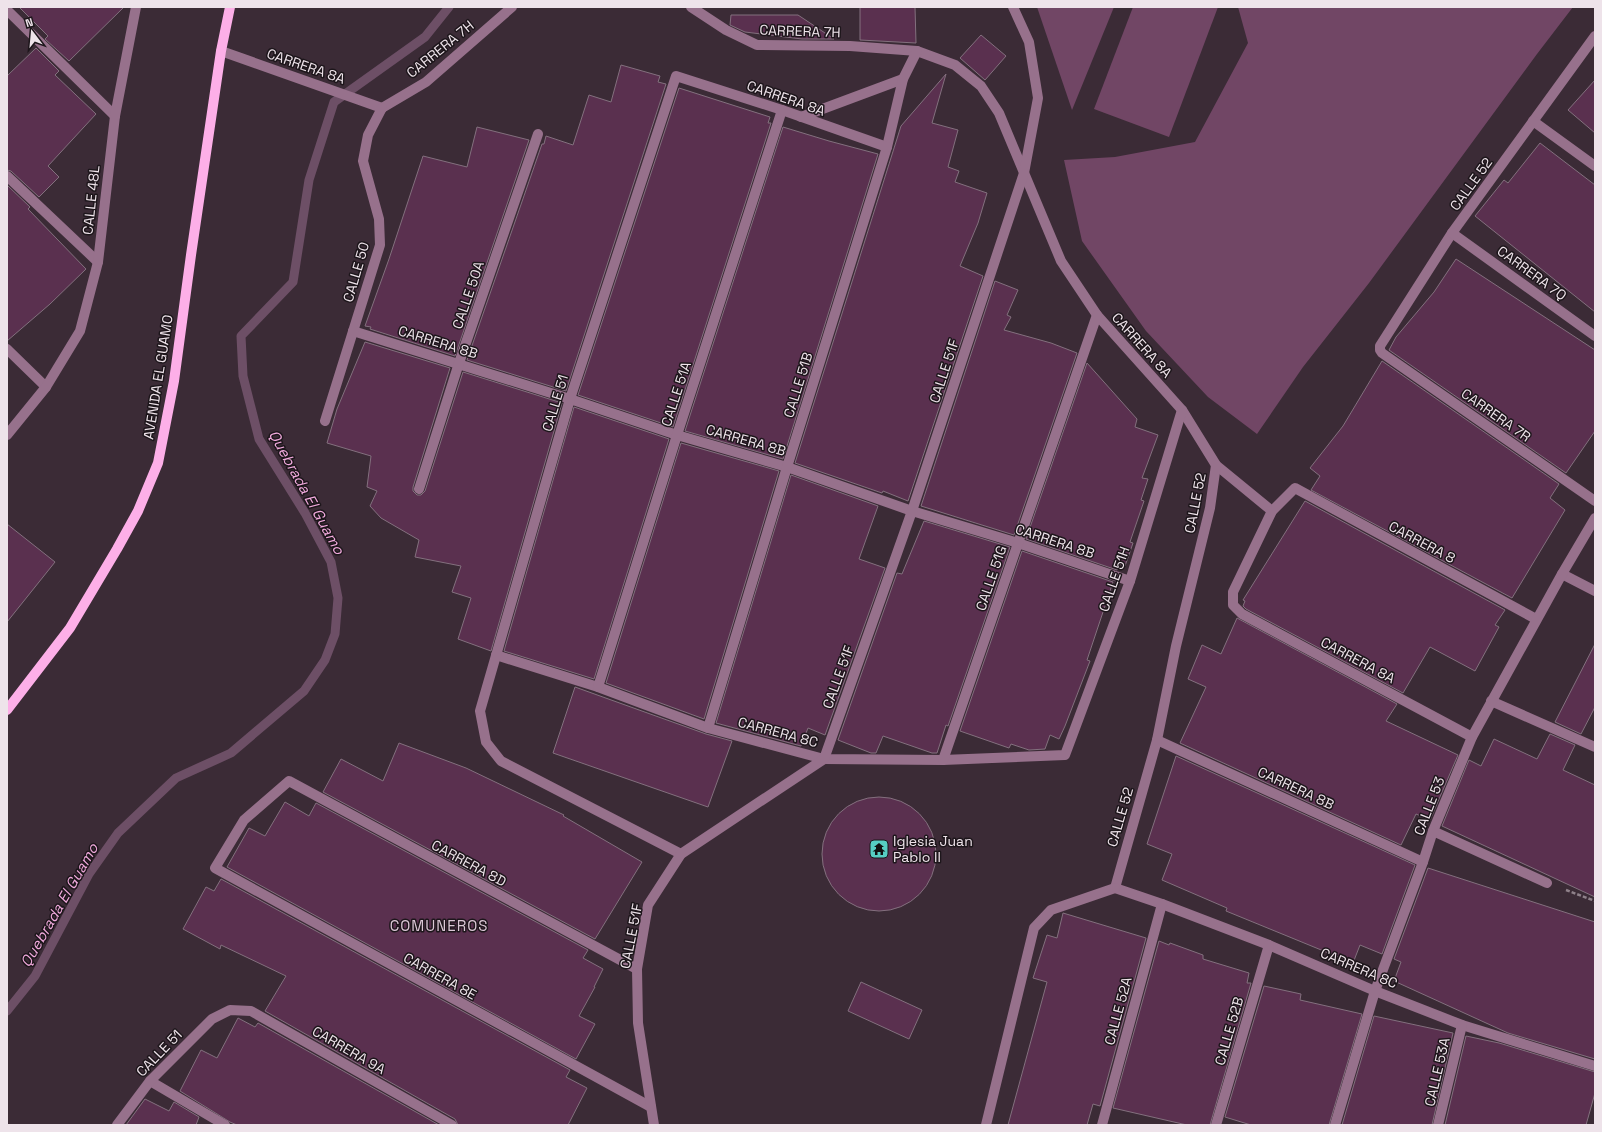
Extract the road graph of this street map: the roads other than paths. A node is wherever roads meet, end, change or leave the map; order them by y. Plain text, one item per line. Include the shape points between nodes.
1 (136, 7) edge
2 (230, 7) edge
3 (512, 7) edge
4 (691, 7) edge
5 (1013, 7) edge
6 (7, 10) edge
7 (1595, 36) edge
8 (221, 51) junction
9 (917, 52) junction
10 (676, 76) joint
11 (903, 79) junction
12 (382, 108) junction
13 (782, 110) junction
14 (115, 116) junction
15 (802, 117) junction
16 (1533, 121) junction
17 (538, 134) dead end
18 (887, 147) junction
19 (1595, 166) edge
20 (1024, 174) junction
21 (7, 176) edge
22 (1452, 233) junction
23 (98, 262) junction
24 (1096, 315) junction
25 (353, 330) junction
26 (1595, 336) edge
27 (7, 349) edge
28 (1382, 353) joint
29 (459, 363) junction
30 (46, 387) junction
31 (570, 399) junction
32 (1182, 410) junction
33 (325, 421) dead end
34 (7, 435) edge
35 (677, 435) junction
36 (1216, 465) junction
37 (787, 467) junction
38 (419, 489) dead end
39 (1595, 501) edge
40 (912, 511) junction
41 (1272, 511) junction
42 (1595, 518) edge
43 (1018, 543) junction
44 (1562, 574) junction
45 (1130, 580) junction
46 (1595, 592) edge
47 (1536, 619) junction
48 (496, 655) junction
49 (598, 688) junction
50 (1491, 701) junction
51 (7, 710) edge
52 (708, 728) junction
53 (1472, 737) junction
54 (1157, 740) junction
55 (1595, 747) edge
56 (1065, 755) joint
57 (824, 759) junction
58 (943, 760) junction
59 (1433, 831) junction
60 (681, 854) junction
61 (1423, 862) junction
62 (215, 868) joint
63 (1547, 883) road end
64 (1115, 888) junction
65 (1162, 904) junction
66 (1269, 945) junction
67 (636, 969) junction
68 (1375, 991) junction
69 (230, 1010) joint
70 (1462, 1024) junction
71 (1595, 1066) edge
72 (150, 1081) junction
73 (651, 1107) junction
74 (117, 1125) edge
75 (224, 1125) edge
76 (452, 1125) edge
77 (654, 1125) edge
78 (986, 1125) edge
79 (1102, 1125) edge
80 (1216, 1125) edge
81 (1335, 1125) edge
82 (1438, 1125) edge

1 - 14 street, CALLE 48L
2 - 8 main road, AVENIDA EL GUAMO
3 - 12 street, CARRERA 7H via 426,82
4 - 9 street, CARRERA 7H via 726,30 757,45 850,46
5 - 20 street via 1029,42 1038,98
6 - 14 street
7 - 16 street, CALLE 52
8 - 12 street, CARRERA 8A
8 - 51 main road, AVENIDA EL GUAMO via 174,381 158,463 138,510 70,628
9 - 11 street, CALLE 51B
9 - 20 street, CARRERA 8A via 955,65 981,86 999,113
10 - 13 street, CARRERA 8A
10 - 31 street, CALLE 51
11 - 15 street
11 - 18 street, CALLE 51B
12 - 25 street, CALLE 50 via 368,135 363,161 379,219 380,245
13 - 15 street, CARRERA 8A
13 - 35 street, CALLE 51A
14 - 23 street, CALLE 48L
15 - 18 street, CARRERA 8A
16 - 19 street
16 - 22 street, CALLE 52
17 - 29 street, CALLE 50A
18 - 37 street, CALLE 51B
20 - 24 street, CARRERA 8A via 1061,261
20 - 40 street, CALLE 51F
21 - 23 street
22 - 26 street, CARRERA 7Q
22 - 28 street, CALLE 52 via 1380,346
23 - 30 street, CALLE 48L via 80,331
24 - 32 street, CARRERA 8A
24 - 43 street, CALLE 51G
25 - 29 street, CARRERA 8B
25 - 33 street, CALLE 50
27 - 30 street
28 - 39 street, CARRERA 7R
29 - 31 street, CARRERA 8B
29 - 38 street, CALLE 50A
30 - 34 street
31 - 35 street, CARRERA 8B
31 - 48 street, CALLE 51
32 - 36 street, CARRERA 8A
32 - 45 street, CALLE 51H
35 - 37 street, CARRERA 8B
35 - 49 street, CALLE 51A
36 - 41 street, CARRERA 8A
36 - 54 street, CALLE 52 via 1210,508 1176,646
37 - 40 street, CARRERA 8B
37 - 52 street, CALLE 51B
40 - 43 street, CARRERA 8B
40 - 57 street, CALLE 51F
41 - 47 street, CARRERA 8 via 1295,488
41 - 53 street, CARRERA 8A via 1233,592 1233,604 1242,614
42 - 44 street, CALLE 53
43 - 45 street, CARRERA 8B
43 - 58 street, CALLE 51G
44 - 46 street
44 - 47 street, CALLE 53
45 - 56 street, CALLE 51H
47 - 50 street, CALLE 53
48 - 49 street, CARRERA 8C
48 - 60 street, CALLE 51 via 480,711 486,742 501,761
49 - 52 street, CARRERA 8C
50 - 53 street, CALLE 53
50 - 55 street
52 - 57 street, CARRERA 8C
53 - 59 street, CALLE 53
54 - 61 street, CARRERA 8B
54 - 64 street, CALLE 52
56 - 58 street, CARRERA 8C
57 - 58 street, CARRERA 8C
57 - 60 street, CALLE 51F
59 - 61 street, CALLE 53
59 - 63 street
60 - 67 street, CALLE 51F via 648,905
61 - 68 street, CALLE 53
62 - 67 street, CARRERA 8D via 244,820 289,781
62 - 73 street, CARRERA 8E
64 - 65 street, CARRERA 8C
64 - 78 street via 1051,910 1034,928
65 - 66 street, CARRERA 8C
65 - 79 street, CALLE 52A
66 - 68 street, CARRERA 8C
66 - 80 street, CALLE 52B
67 - 73 street, CALLE 51F via 638,1023
68 - 70 street, CARRERA 8C
68 - 81 street, CALLE 53
69 - 72 street, CALLE 51 via 212,1019
69 - 76 street, CARRERA 9A via 251,1011
70 - 71 street, CARRERA 8C
70 - 82 street, CALLE 53A
72 - 74 street, CALLE 51
72 - 75 street
73 - 77 street, CALLE 51F

